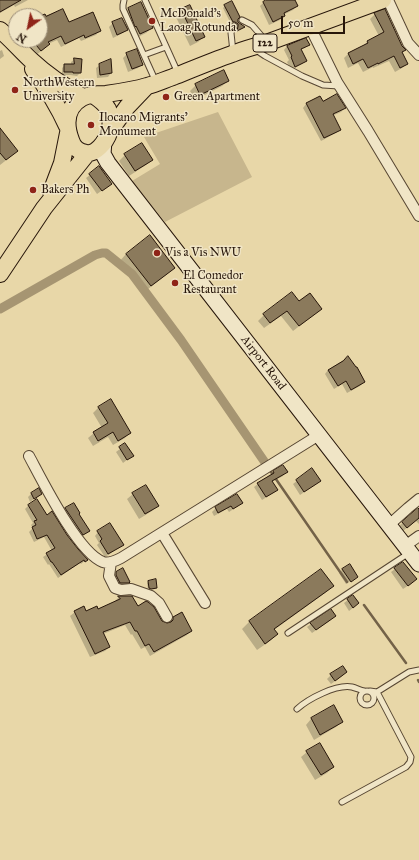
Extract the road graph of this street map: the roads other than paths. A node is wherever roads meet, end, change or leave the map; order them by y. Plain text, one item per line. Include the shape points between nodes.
1 (124, 0) edge
2 (145, 0) edge
3 (383, 0) edge
4 (388, 0) edge
5 (242, 20) dead end
6 (234, 26) dead end
7 (310, 27) junction
8 (0, 30) edge
9 (8, 38) edge
10 (267, 42) junction
11 (166, 47) junction
12 (252, 47) junction
13 (18, 48) edge
14 (19, 48) edge
15 (233, 54) junction
16 (144, 55) junction
17 (419, 56) edge
18 (179, 74) junction
19 (152, 85) junction
20 (340, 86) junction
21 (88, 96) junction
22 (67, 129) junction
23 (107, 136) junction
24 (90, 153) junction
25 (108, 163) junction
26 (44, 208) junction
27 (419, 216) edge
28 (0, 274) edge
29 (319, 435) junction
30 (29, 456) dead end
31 (419, 500) edge
32 (389, 525) junction
33 (162, 533) junction
34 (419, 536) edge
35 (411, 554) edge
36 (111, 562) junction
37 (205, 603) dead end
38 (167, 617) dead end
39 (288, 633) dead end
40 (419, 670) edge
41 (377, 692) junction
42 (297, 709) dead end
43 (342, 802) dead end

1 - 16 lane via 122,5
2 - 11 lane
3 - 7 main road, 122
4 - 17 street via 408,44
5 - 10 lane via 252,25
6 - 15 lane via 231,33
7 - 10 main road, 122
7 - 20 street
8 - 9 main road
10 - 12 main road, 122
11 - 16 lane
11 - 18 lane
12 - 15 main road, 122
12 - 20 lane via 302,76 323,85
13 - 22 main road via 61,112
14 - 21 main road via 52,78 69,89
15 - 18 main road, 122
16 - 19 lane
18 - 19 main road, 122
19 - 21 main road, 122
19 - 23 main road, 122 via 127,107
20 - 27 street
21 - 22 main road via 73,106 69,112
21 - 23 main road via 100,99 108,108 110,115
22 - 24 main road via 72,145 81,152
22 - 26 main road via 62,163
23 - 24 main road via 100,147
23 - 25 main road via 104,154
24 - 25 main road via 100,156
24 - 26 main road
25 - 29 main road, Airport Road
26 - 28 main road
29 - 32 main road, Airport Road
29 - 33 street
30 - 36 street via 72,533 96,557
31 - 32 street
32 - 35 main road, Airport Road
33 - 36 street
33 - 37 street
34 - 35 street
35 - 39 lane
36 - 38 street via 109,576 115,588 131,589 151,596 160,604
40 - 41 lane via 409,672
41 - 42 lane via 338,687
41 - 43 lane via 411,757 410,762 406,767

